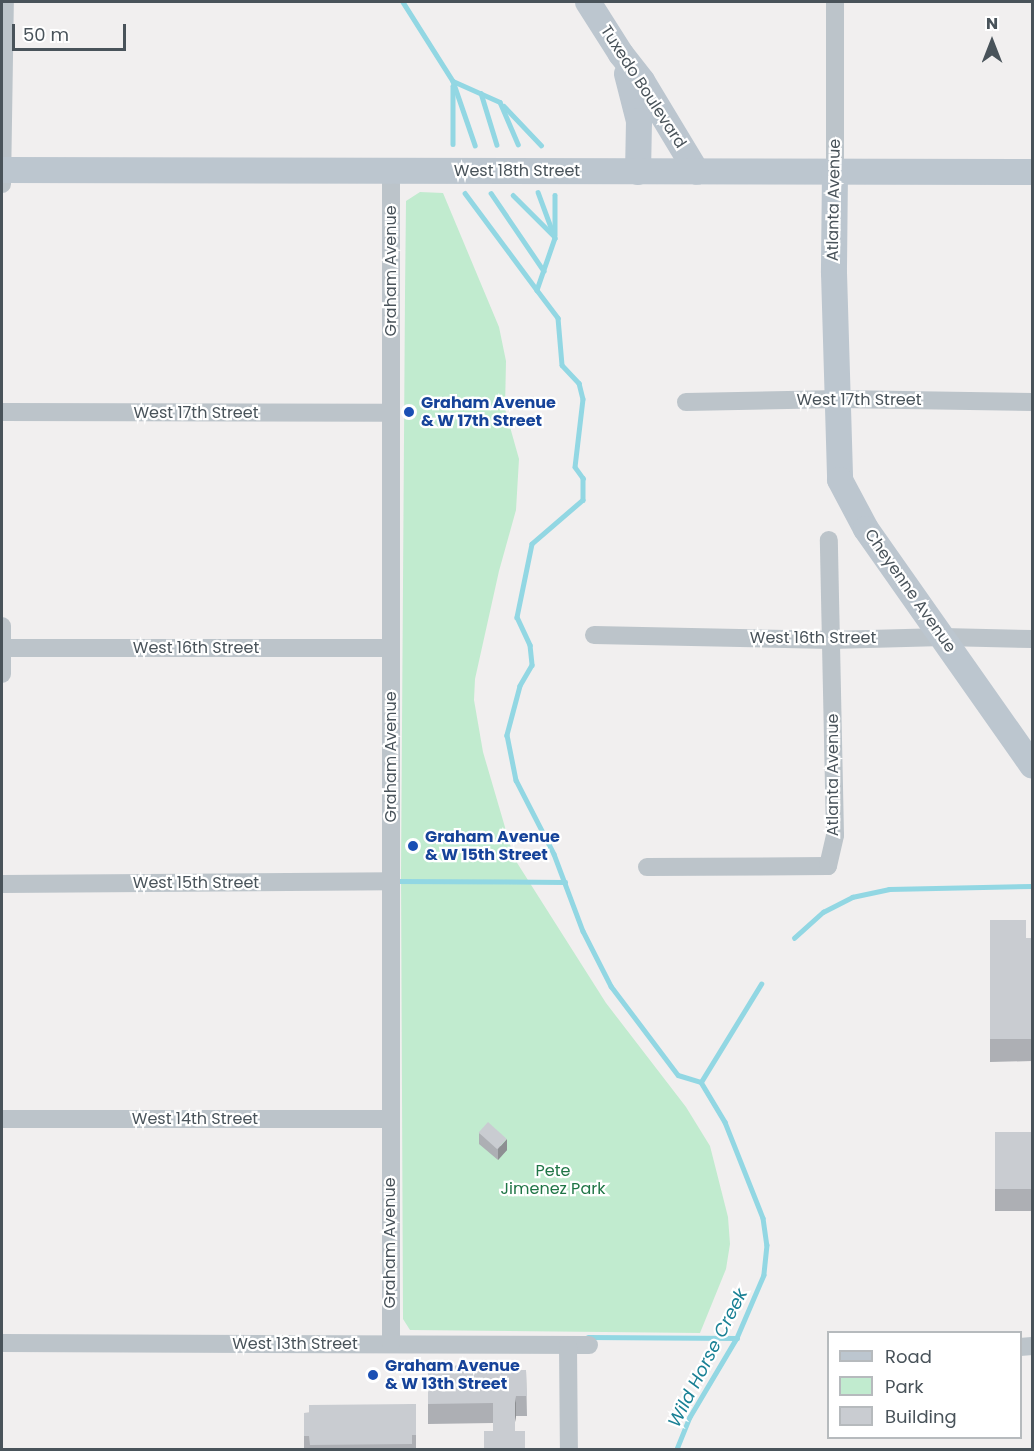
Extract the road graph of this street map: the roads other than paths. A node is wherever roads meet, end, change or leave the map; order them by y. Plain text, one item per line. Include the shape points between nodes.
1 (5, 2) edge
2 (588, 2) edge
3 (835, 2) edge
4 (621, 54) junction
5 (2, 170) edge
6 (391, 171) junction
7 (835, 171) junction
8 (638, 172) junction
9 (697, 172) junction
10 (1032, 172) edge
11 (2, 184) edge
12 (838, 399) junction
13 (686, 402) dead end
14 (1032, 402) edge
15 (2, 412) edge
16 (391, 413) junction
17 (829, 540) dead end
18 (2, 626) edge
19 (594, 635) dead end
20 (943, 637) junction
21 (1032, 639) edge
22 (831, 640) junction
23 (2, 648) edge
24 (391, 648) junction
25 (2, 674) edge
26 (1032, 765) edge
27 (647, 867) dead end
28 (391, 881) junction
29 (2, 884) edge
30 (2, 1119) edge
31 (389, 1119) junction
32 (2, 1343) edge
33 (391, 1344) junction
34 (568, 1345) junction
35 (590, 1345) dead end
36 (569, 1449) edge

1 - 5 street
2 - 4 street, Tuxedo Boulevard
3 - 7 street, Atlanta Avenue
4 - 8 street via 637,109
4 - 9 street, Tuxedo Boulevard via 642,81
5 - 6 street, West 18th Street
5 - 11 street
6 - 8 street, West 18th Street
6 - 16 street, Graham Avenue
7 - 9 street, West 18th Street
7 - 10 street, West 18th Street
7 - 12 street, Atlanta Avenue
8 - 9 street, West 18th Street
12 - 13 street, West 17th Street
12 - 14 street, West 17th Street
12 - 20 street, Cheyenne Avenue via 840,480 866,529
15 - 16 street, West 17th Street
16 - 24 street, Graham Avenue
17 - 22 street, Atlanta Avenue
18 - 23 street
19 - 22 street, West 16th Street
20 - 21 street, West 16th Street
20 - 22 street, West 16th Street
20 - 26 street, Cheyenne Avenue
22 - 27 street, Atlanta Avenue via 835,835 828,866
23 - 24 street, West 16th Street
23 - 25 street
24 - 28 street, Graham Avenue
28 - 29 street, West 15th Street
28 - 31 street, Graham Avenue
30 - 31 street, West 14th Street
31 - 33 street, Graham Avenue
32 - 33 street, West 13th Street
33 - 34 street, West 13th Street
34 - 35 street, West 13th Street
34 - 36 street

